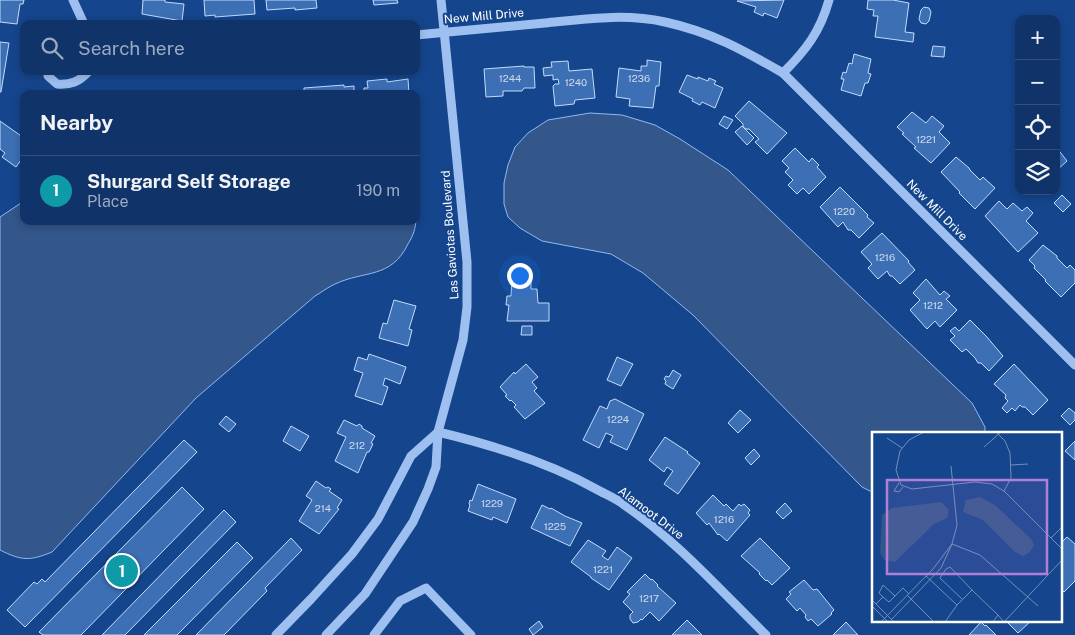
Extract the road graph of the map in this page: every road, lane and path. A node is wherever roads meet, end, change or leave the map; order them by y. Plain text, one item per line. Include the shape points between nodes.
1 (73, 0) edge
2 (441, 0) edge
3 (829, 0) edge
4 (80, 20) edge
5 (445, 32) junction
6 (420, 35) edge
7 (783, 73) junction
8 (48, 75) edge
9 (85, 75) edge
10 (1075, 365) edge
11 (438, 432) junction
12 (276, 635) edge
13 (326, 635) edge
14 (374, 635) edge
15 (471, 635) edge
16 (766, 635) edge

1 - 4 street
2 - 5 street, Las Gaviotas Boulevard
3 - 7 street via 819,30
5 - 6 street, New Mill Drive
5 - 7 street, New Mill Drive via 626,17 703,32 729,42
5 - 11 street, Las Gaviotas Boulevard via 467,262 467,307 463,340
7 - 10 street, New Mill Drive
8 - 9 street via 57,84 67,85
11 - 12 street via 411,456 378,518 352,554
11 - 13 street, Las Gaviotas Boulevard via 436,466 413,522 364,594
11 - 16 street, Alamoot Drive via 483,443 537,462 576,478 622,503 673,544
14 - 15 street via 400,601 426,588

